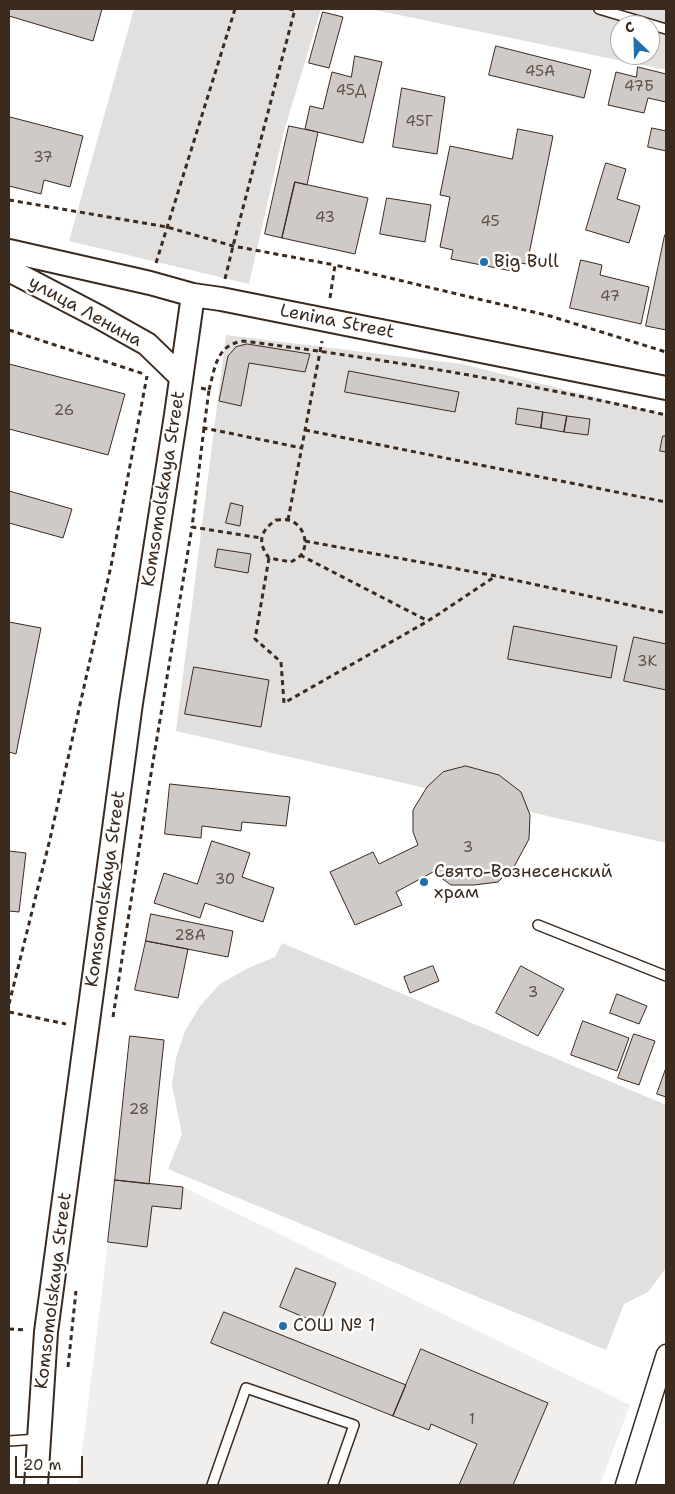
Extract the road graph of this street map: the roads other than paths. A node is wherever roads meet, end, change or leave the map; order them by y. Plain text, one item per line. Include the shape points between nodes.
1 (599, 9) edge
2 (666, 29) edge
3 (9, 251) edge
4 (9, 270) edge
5 (193, 295) junction
6 (180, 377) junction
7 (666, 388) edge
8 (538, 925) dead end
9 (666, 976) edge
10 (666, 1354) edge
11 (39, 1439) junction
12 (9, 1441) edge
13 (36, 1485) edge
14 (212, 1485) edge
15 (333, 1485) edge
16 (625, 1485) edge

1 - 2 lane
3 - 5 street, Lenina Street
4 - 6 street, улица Ленина via 147,344
5 - 6 street, Komsomolskaya Street
5 - 7 street, Lenina Street
6 - 11 street, Komsomolskaya Street via 131,703 46,1332
8 - 9 lane
10 - 16 street
11 - 12 lane
11 - 13 street, Komsomolskaya Street
14 - 15 lane via 246,1388 354,1426

